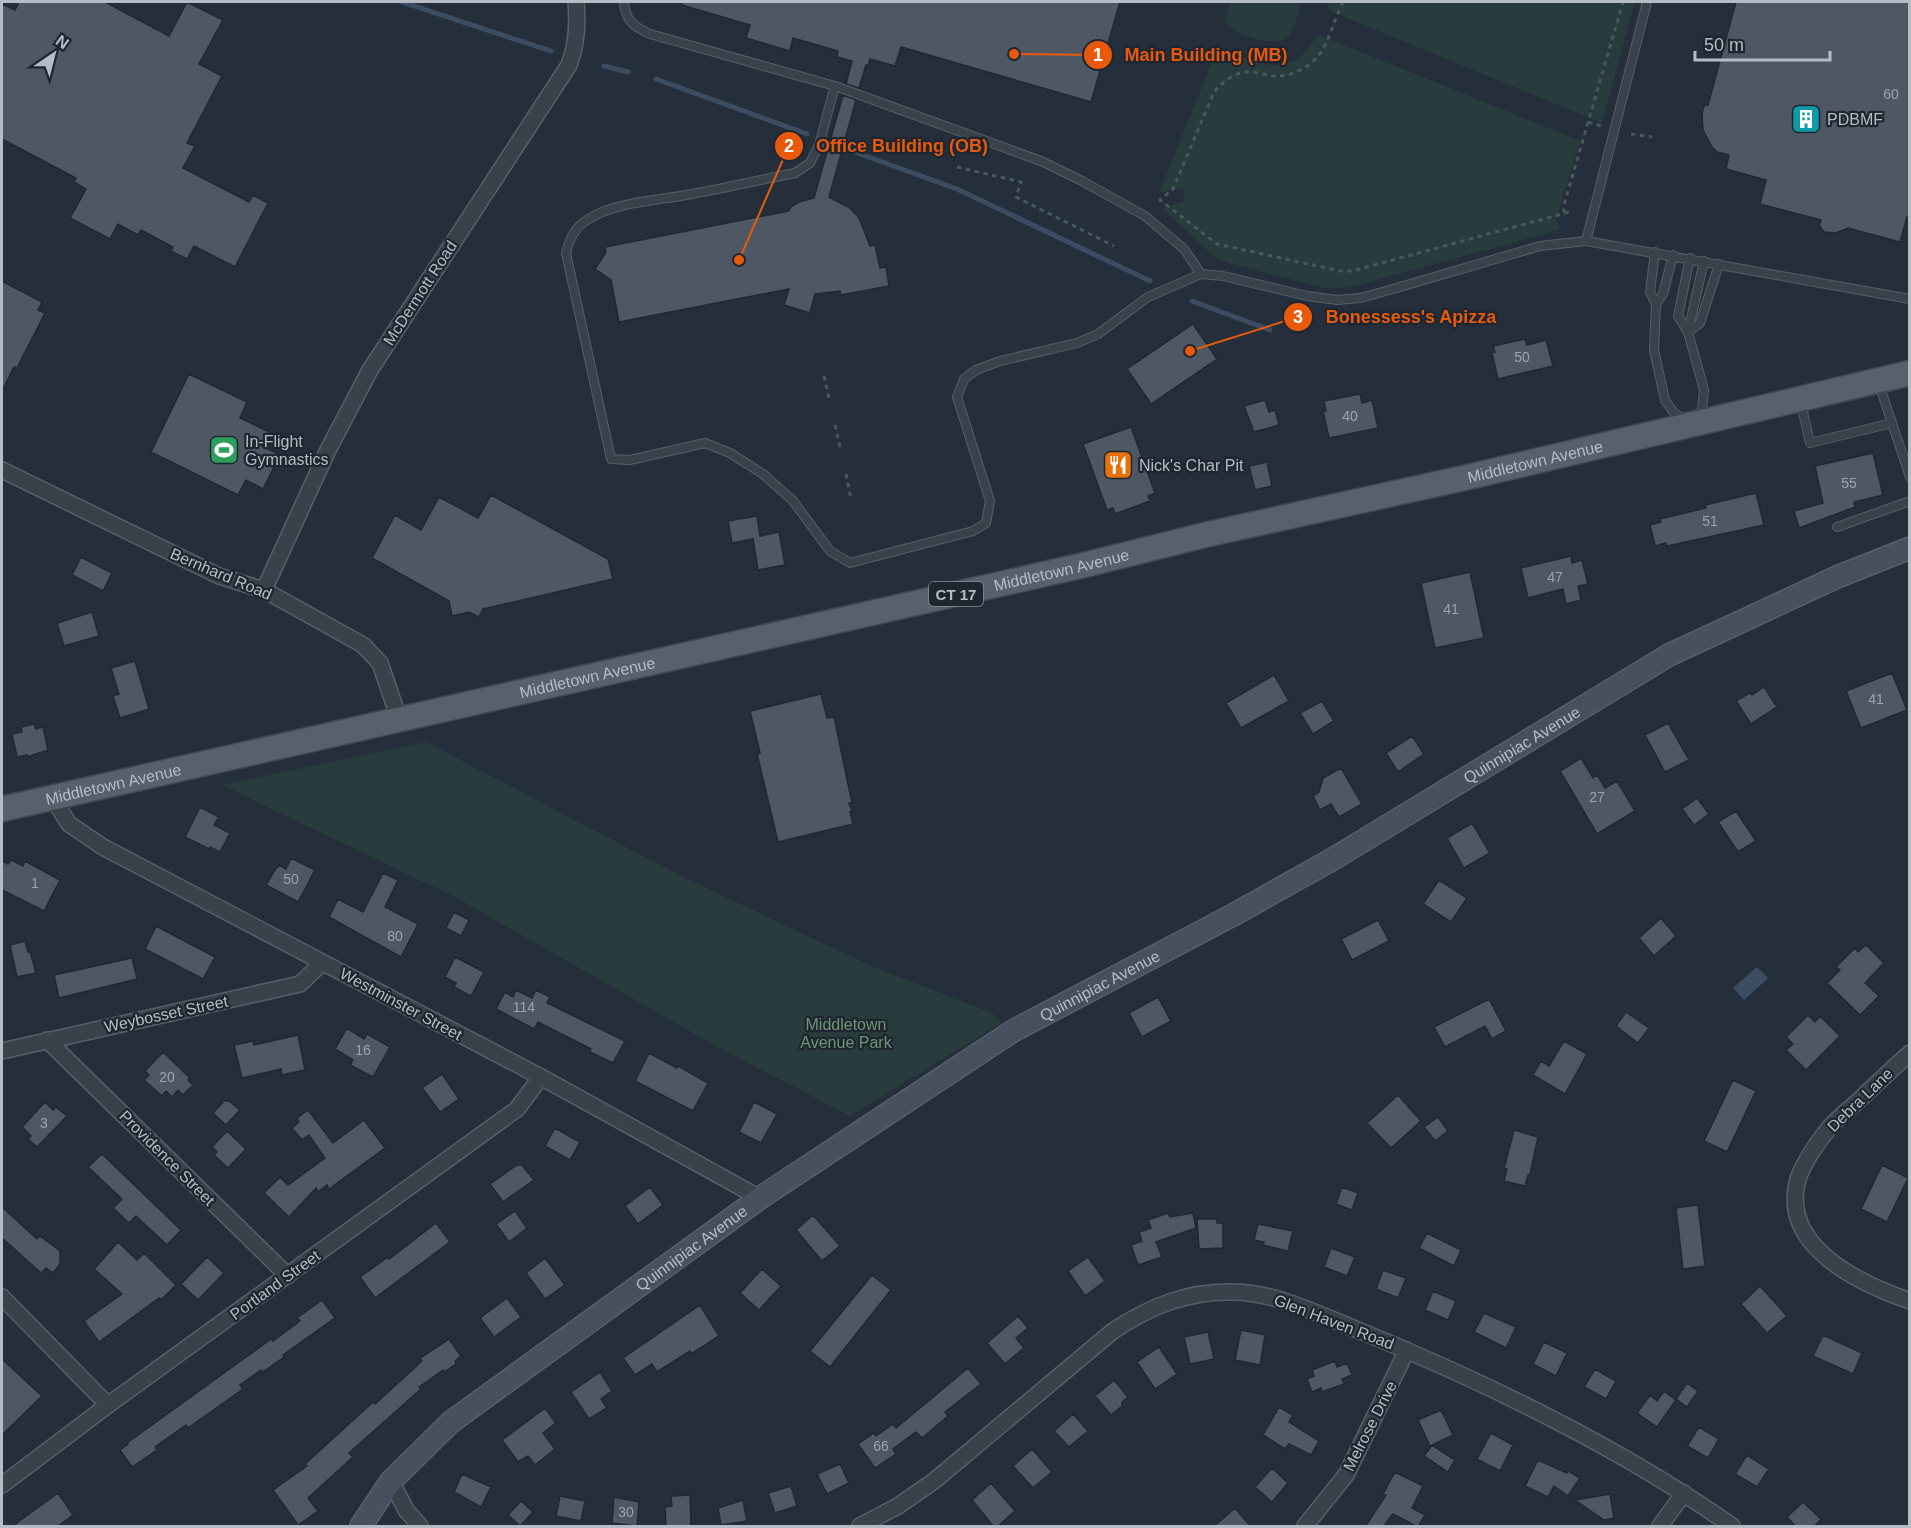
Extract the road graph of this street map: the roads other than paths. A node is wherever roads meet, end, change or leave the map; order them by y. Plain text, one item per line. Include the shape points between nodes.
1 (576, 2) edge
2 (624, 2) edge
3 (1647, 2) edge
4 (835, 86) junction
5 (1586, 241) junction
6 (1655, 252) junction
7 (1673, 255) junction
8 (1690, 258) junction
9 (1704, 261) junction
10 (1719, 264) junction
11 (1201, 274) junction
12 (1910, 299) edge
13 (1656, 304) junction
14 (1688, 332) junction
15 (1910, 373) edge
16 (1878, 380) junction
17 (1800, 398) junction
18 (1691, 423) junction
19 (1892, 423) junction
20 (2, 470) edge
21 (1910, 477) edge
22 (1910, 501) edge
23 (1837, 527) dead end
24 (1909, 550) edge
25 (264, 590) junction
26 (399, 719) junction
27 (52, 797) junction
28 (2, 809) edge
29 (322, 963) junction
30 (47, 1040) junction
31 (2, 1051) edge
32 (1910, 1053) edge
33 (541, 1077) junction
34 (760, 1198) junction
35 (288, 1276) junction
36 (2, 1297) edge
37 (1910, 1301) edge
38 (1407, 1350) junction
39 (108, 1405) junction
40 (391, 1480) junction
41 (2, 1485) edge
42 (1684, 1493) junction
43 (361, 1527) edge
44 (420, 1527) edge
45 (860, 1527) edge
46 (1305, 1527) edge
47 (1660, 1527) edge
48 (1732, 1527) edge

1 - 25 street, McDermott Road via 577,36 569,65 370,370 328,450
2 - 4 lane via 634,27 650,34
3 - 5 lane
4 - 11 lane via 1037,159 1082,181 1162,228 1184,249
4 - 11 lane via 819,145 810,164 795,173 648,200 601,213 583,223 570,239 566,253 612,459 630,460 705,443 730,453 763,474 793,501 830,551 850,563 973,531 986,523 990,501 957,397 964,379 1000,361 1077,343 1098,334 1148,297
5 - 6 lane
5 - 11 lane via 1540,246 1360,298 1337,300
6 - 7 lane
6 - 13 lane via 1650,292
7 - 8 lane
7 - 13 lane via 1663,294
8 - 9 lane
8 - 14 lane via 1678,316
9 - 10 lane
9 - 14 lane
10 - 12 lane
10 - 14 lane via 1700,323
13 - 18 lane via 1654,350 1665,400 1674,413
14 - 18 lane via 1704,390 1702,409
15 - 16 main road, Middletown Avenue / CT 17
16 - 17 main road, Middletown Avenue / CT 17
16 - 19 lane
17 - 18 main road, Middletown Avenue / CT 17
17 - 19 lane via 1810,443
18 - 26 main road, Middletown Avenue / CT 17
19 - 21 lane
20 - 25 street, Bernhard Road via 219,576
22 - 23 lane
24 - 34 main road, Quinnipiac Avenue via 1837,577 1669,655 1334,859 1013,1031
25 - 26 street, Bernhard Road via 372,653 380,663
26 - 27 main road, Middletown Avenue / CT 17
27 - 28 main road, Middletown Avenue / CT 17
27 - 29 street, Westminster Street via 69,824 103,847
29 - 30 street, Weybosset Street via 300,984
29 - 33 street, Westminster Street
30 - 31 street, Weybosset Street
30 - 35 street, Providence Street
32 - 37 street, Debra Lane via 1830,1127 1797,1182 1795,1204 1803,1231 1823,1256 1851,1276
33 - 34 street, Westminster Street
33 - 35 street, Portland Street via 517,1110
34 - 40 main road, Quinnipiac Avenue via 450,1422
35 - 39 street, Portland Street
36 - 39 street
38 - 42 street, Glen Haven Road via 1550,1418
38 - 45 street, Glen Haven Road via 1265,1296 1233,1292 1175,1299 1149,1309 1113,1331 934,1481
38 - 46 street, Melrose Drive via 1346,1475
39 - 41 street, Portland Street
40 - 43 main road, Quinnipiac Avenue
40 - 44 street
42 - 47 street
42 - 48 street, Glen Haven Road

